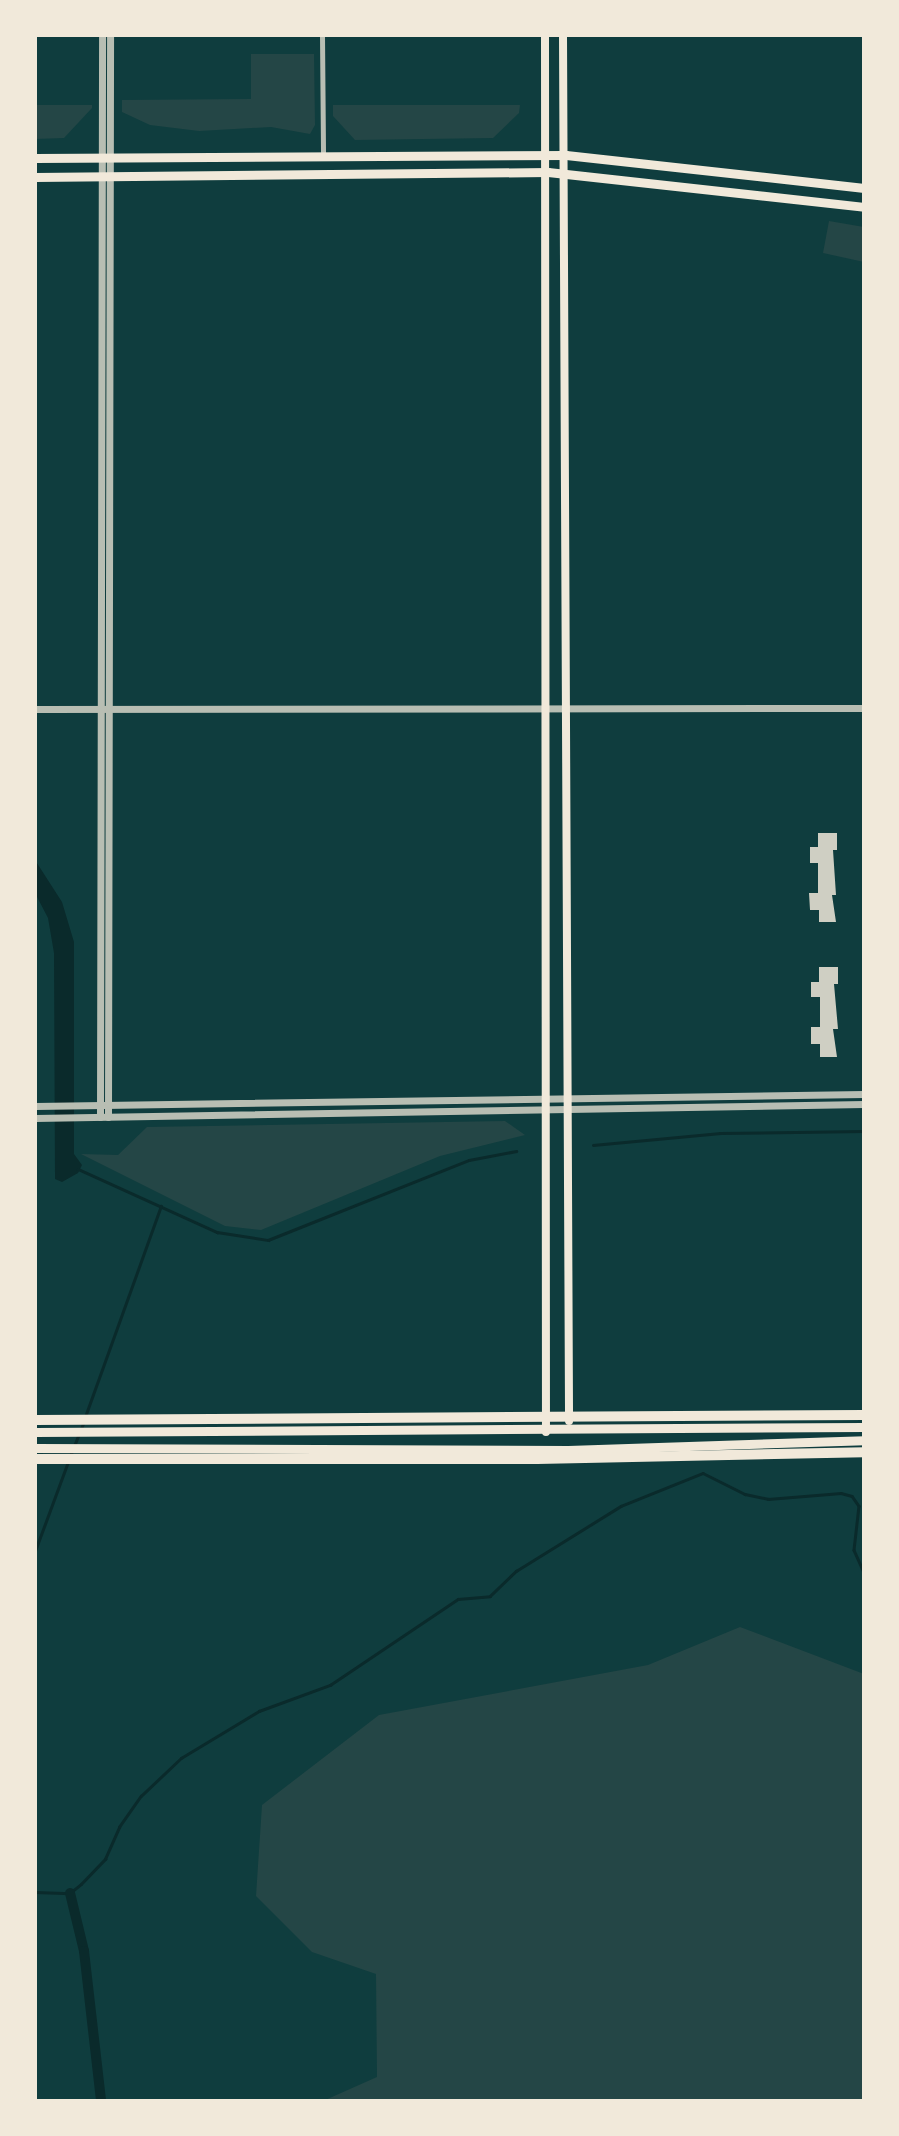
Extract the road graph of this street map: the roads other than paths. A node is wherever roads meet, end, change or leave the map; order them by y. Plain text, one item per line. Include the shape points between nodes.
1 (102, 35) edge
2 (110, 35) edge
3 (322, 35) edge
4 (545, 35) edge
5 (563, 35) edge
6 (548, 155) junction
7 (566, 155) junction
8 (323, 156) junction
9 (35, 158) edge
10 (105, 158) junction
11 (548, 172) junction
12 (566, 173) junction
13 (35, 177) edge
14 (105, 177) junction
15 (864, 188) edge
16 (864, 207) edge
17 (547, 707) junction
18 (565, 707) junction
19 (105, 708) junction
20 (864, 708) edge
21 (35, 709) edge
22 (864, 1094) edge
23 (545, 1097) junction
24 (566, 1097) junction
25 (104, 1104) junction
26 (864, 1104) edge
27 (39, 1106) edge
28 (545, 1111) junction
29 (566, 1111) junction
30 (104, 1117) junction
31 (38, 1118) edge
32 (864, 1415) edge
33 (35, 1420) edge
34 (864, 1427) edge
35 (35, 1432) edge
36 (546, 1432) junction
37 (569, 1432) junction
38 (864, 1440) edge
39 (35, 1448) edge
40 (864, 1452) edge
41 (35, 1459) edge

1 - 10 street
2 - 10 street
3 - 8 street
4 - 6 main road
5 - 7 main road
6 - 7 main road
6 - 8 main road
6 - 11 main road
7 - 12 main road
7 - 15 main road
8 - 10 main road
9 - 10 main road
10 - 14 street
11 - 12 main road
11 - 14 main road
11 - 17 main road
12 - 16 main road
12 - 18 main road
13 - 14 main road
14 - 19 street
17 - 18 street
17 - 19 street
17 - 23 main road
18 - 20 street
18 - 24 main road
19 - 21 street
19 - 25 street
22 - 24 street
23 - 24 street
23 - 25 street
23 - 28 main road
24 - 29 main road
25 - 27 street
25 - 30 street
26 - 29 street
28 - 29 street
28 - 30 street
28 - 36 main road
29 - 37 main road
30 - 31 street
32 - 33 highway
34 - 37 main road
35 - 36 main road
36 - 37 main road
38 - 39 main road via 568,1450
40 - 41 highway via 537,1459

